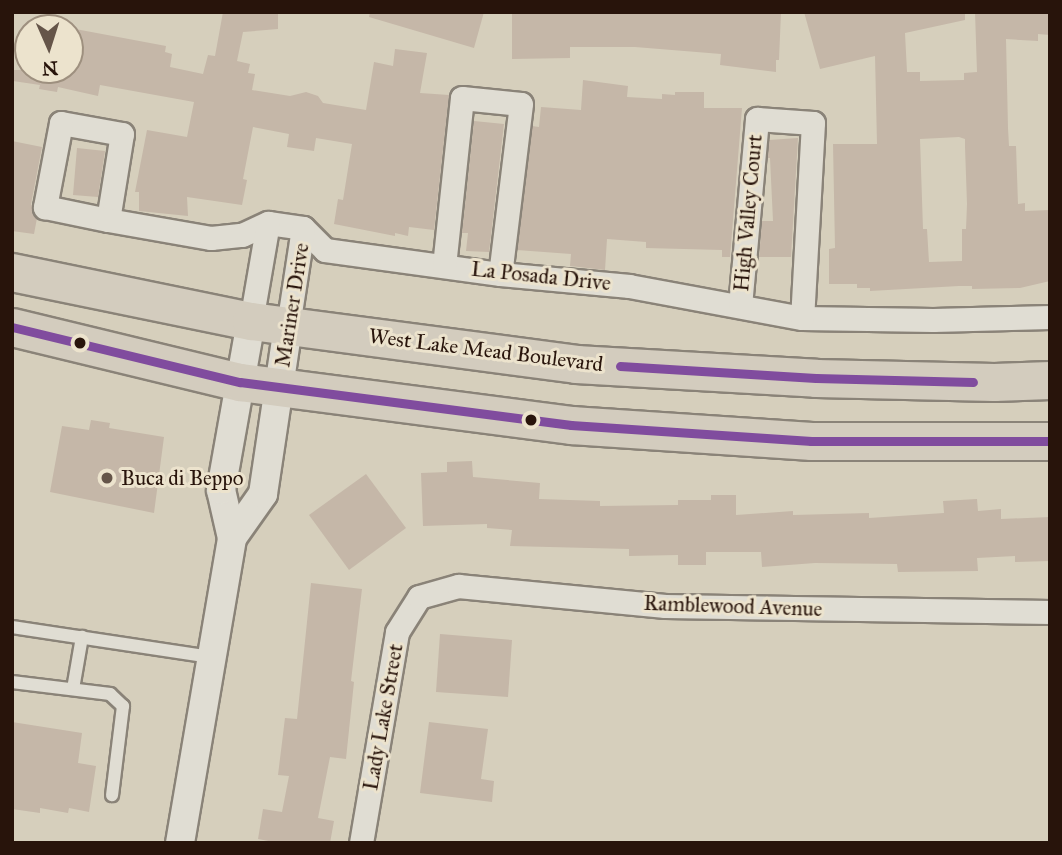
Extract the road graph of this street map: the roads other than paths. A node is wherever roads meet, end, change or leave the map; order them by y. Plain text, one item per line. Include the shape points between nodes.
1 (108, 220) junction
2 (268, 223) junction
3 (303, 228) junction
4 (444, 266) junction
5 (12, 272) edge
6 (500, 274) junction
7 (740, 306) junction
8 (1050, 317) edge
9 (802, 318) junction
10 (251, 321) junction
11 (288, 326) junction
12 (12, 328) edge
13 (1050, 380) edge
14 (240, 382) junction
15 (279, 387) junction
16 (1050, 441) edge
17 (232, 538) junction
18 (419, 597) joint
19 (1050, 612) edge
20 (12, 627) edge
21 (82, 637) junction
22 (212, 657) junction
23 (12, 682) edge
24 (73, 689) junction
25 (112, 795) dead end
26 (180, 843) edge
27 (361, 843) edge

1 - 1 street via 122,134 61,123 44,207
1 - 2 street via 211,238 242,235
2 - 3 street
2 - 10 street, Mariner Drive
3 - 4 street, La Posada Drive via 325,250
3 - 11 street, Mariner Drive
4 - 6 street, La Posada Drive
4 - 6 street via 462,98 521,104
5 - 10 main road, West Lake Mead Boulevard
6 - 7 street, La Posada Drive via 629,285
7 - 9 street, La Posada Drive
7 - 9 street, High Valley Court via 757,119 813,123
8 - 9 street, La Posada Drive
10 - 11 main road, West Lake Mead Boulevard
10 - 14 street, Mariner Drive
11 - 13 main road, West Lake Mead Boulevard via 576,364 816,378
11 - 15 street, Mariner Drive
12 - 14 main road
14 - 15 main road
14 - 17 street, Mariner Drive via 221,490
15 - 16 main road via 597,427 811,441
15 - 17 street, Mariner Drive via 263,494
17 - 22 street, Mariner Drive
18 - 19 street, Ramblewood Avenue via 458,586 664,606
18 - 27 street, Lady Lake Street via 397,632
20 - 21 lane
21 - 22 lane
21 - 24 lane
22 - 26 street, Mariner Drive
23 - 24 lane
24 - 25 lane via 110,694 123,706

